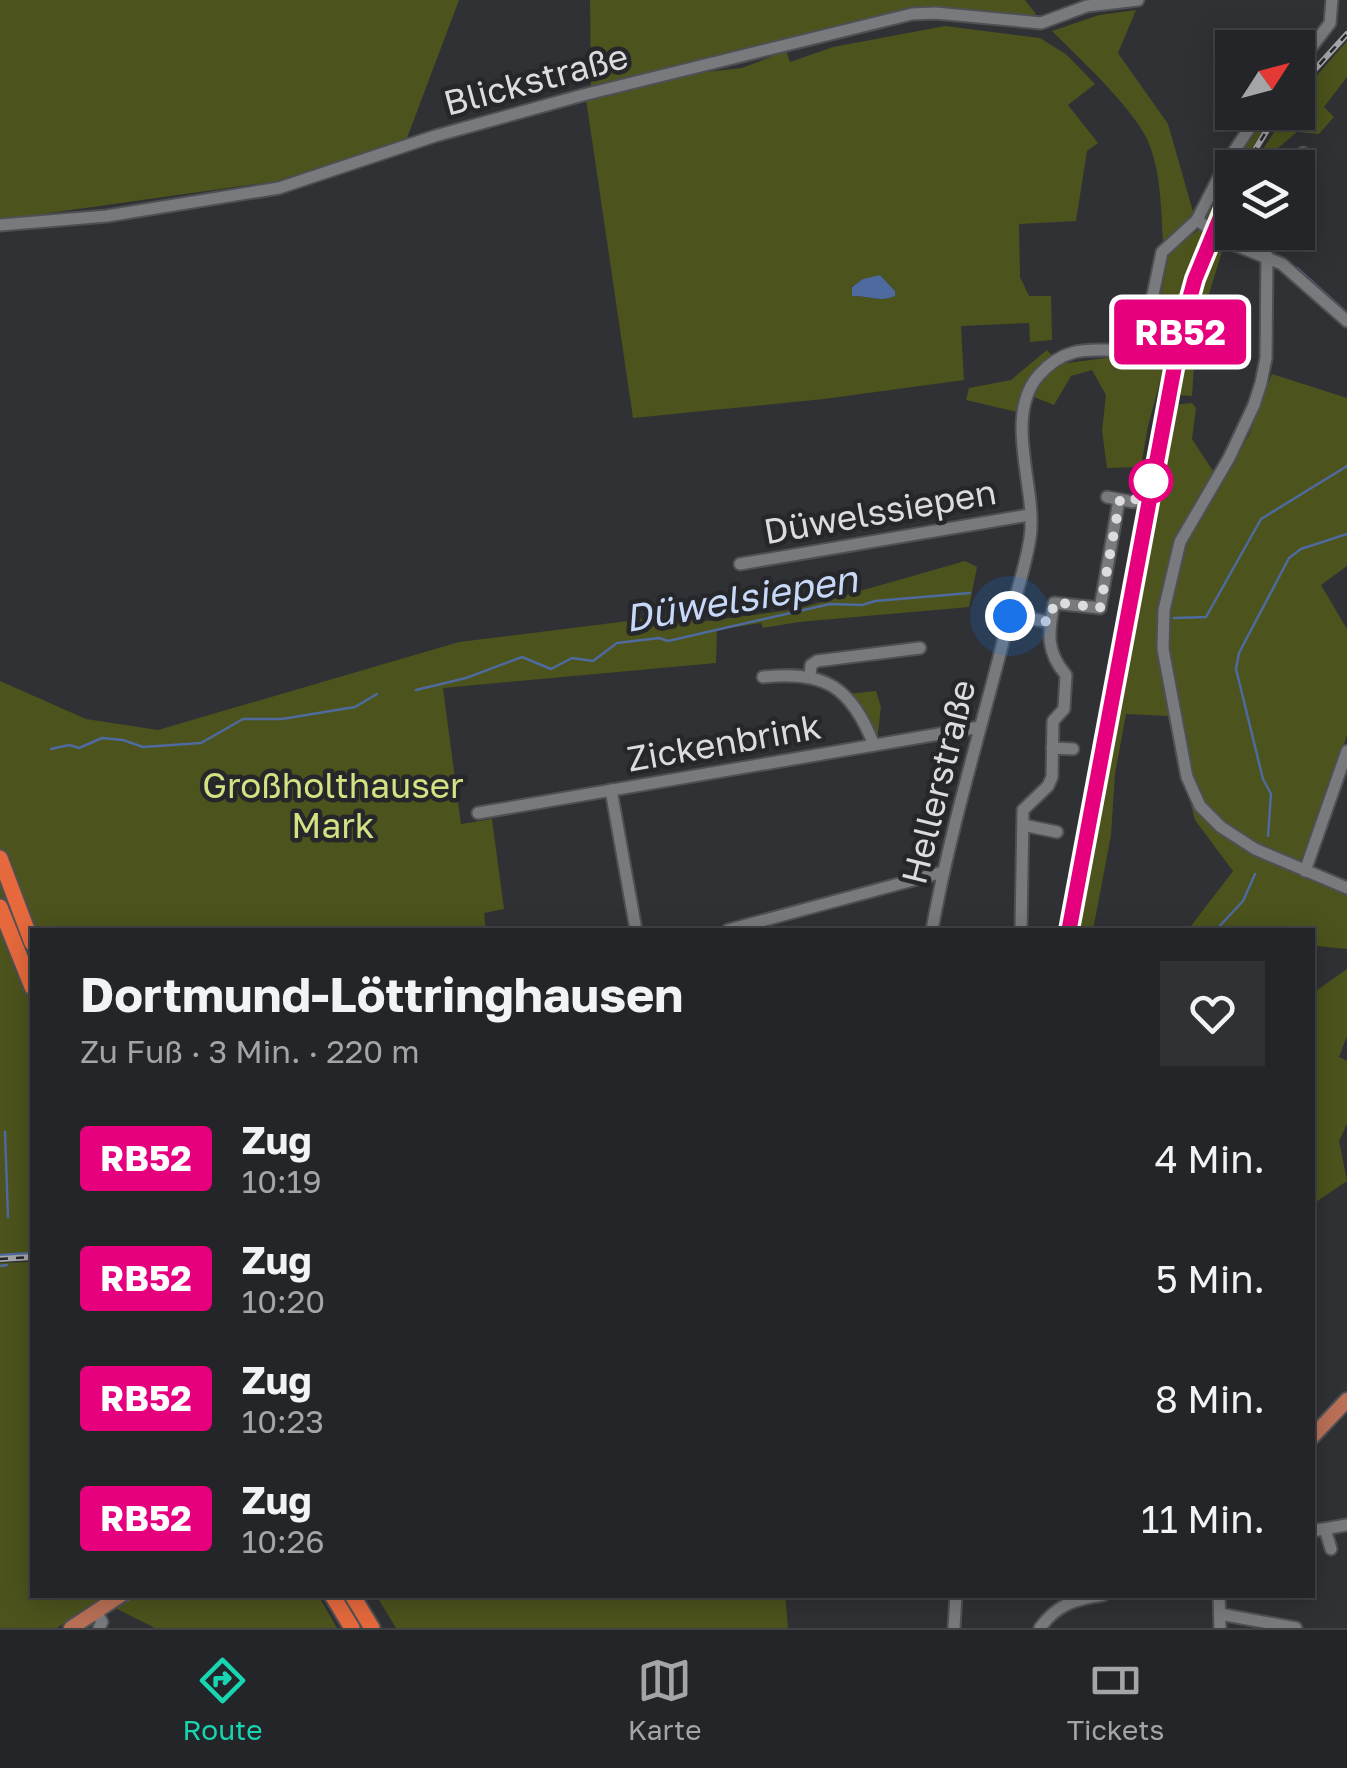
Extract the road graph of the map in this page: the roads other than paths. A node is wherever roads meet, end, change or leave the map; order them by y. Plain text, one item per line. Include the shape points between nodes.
1 (1138, 0) edge
2 (1332, 0) edge
3 (1315, 43) edge
4 (1248, 130) edge
5 (1197, 220) junction
6 (0, 225) edge
7 (1263, 250) edge
8 (1262, 254) junction
9 (1347, 320) edge
10 (1120, 500) dead end
11 (1029, 515) junction
12 (740, 564) dead end
13 (1010, 616) junction
14 (1050, 622) junction
15 (920, 648) dead end
16 (810, 675) junction
17 (763, 677) dead end
18 (980, 727) junction
19 (874, 745) junction
20 (1052, 748) junction
21 (1073, 748) dead end
22 (1347, 751) edge
23 (611, 790) junction
24 (478, 813) dead end
25 (1022, 824) junction
26 (1057, 832) dead end
27 (0, 858) edge
28 (1305, 871) junction
29 (942, 872) junction
30 (1347, 888) edge
31 (23, 896) dead end
32 (0, 907) edge
33 (636, 928) edge
34 (735, 928) edge
35 (932, 928) edge
36 (1022, 928) edge
37 (30, 937) edge
38 (30, 982) edge
39 (1347, 1401) edge
40 (1315, 1434) edge
41 (1347, 1525) edge
42 (1319, 1530) edge
43 (1331, 1550) dead end
44 (116, 1598) edge
45 (334, 1598) edge
46 (354, 1598) edge
47 (956, 1598) edge
48 (1090, 1598) edge
49 (1219, 1598) edge
50 (96, 1611) junction
51 (1220, 1614) junction
52 (70, 1628) edge
53 (99, 1628) edge
54 (352, 1628) edge
55 (372, 1628) edge
56 (954, 1628) edge
57 (1040, 1628) edge
58 (1220, 1628) edge
59 (1296, 1628) edge

1 - 6 street, Blickstraße via 1086,6 1026,24 912,14 583,95 279,188 107,216
2 - 3 street via 1330,23
4 - 5 street, Hellerstraße
5 - 8 street
5 - 11 street, Hellerstraße via 1162,252 1139,347 1066,354 1035,381 1023,416
7 - 8 street
8 - 9 street
8 - 28 street via 1261,384 1229,458 1180,542 1162,630 1195,798 1221,827
10 - 14 street via 1100,608 1054,602
11 - 12 street, Düwelssiepen
11 - 13 street, Hellerstraße via 1031,534
13 - 14 street
13 - 18 street, Hellerstraße
14 - 20 street via 1051,657 1066,675
15 - 16 street via 906,656 817,661
16 - 17 street
16 - 19 street via 852,702
18 - 19 street, Zickenbrink
18 - 29 street, Hellerstraße
19 - 23 street, Zickenbrink
20 - 21 street
20 - 25 street via 1048,786 1023,810
22 - 28 street
23 - 24 street, Zickenbrink
23 - 33 street
25 - 26 street
25 - 36 street
27 - 37 highway
28 - 30 street
29 - 34 street
29 - 35 street, Hellerstraße
31 - 37 highway
32 - 38 highway
39 - 40 main road
41 - 42 street
42 - 43 street
44 - 50 main road
45 - 54 highway
46 - 55 highway
47 - 56 street
48 - 57 street via 1066,1604
49 - 51 street
50 - 52 main road
50 - 53 street
51 - 58 street
51 - 59 street

